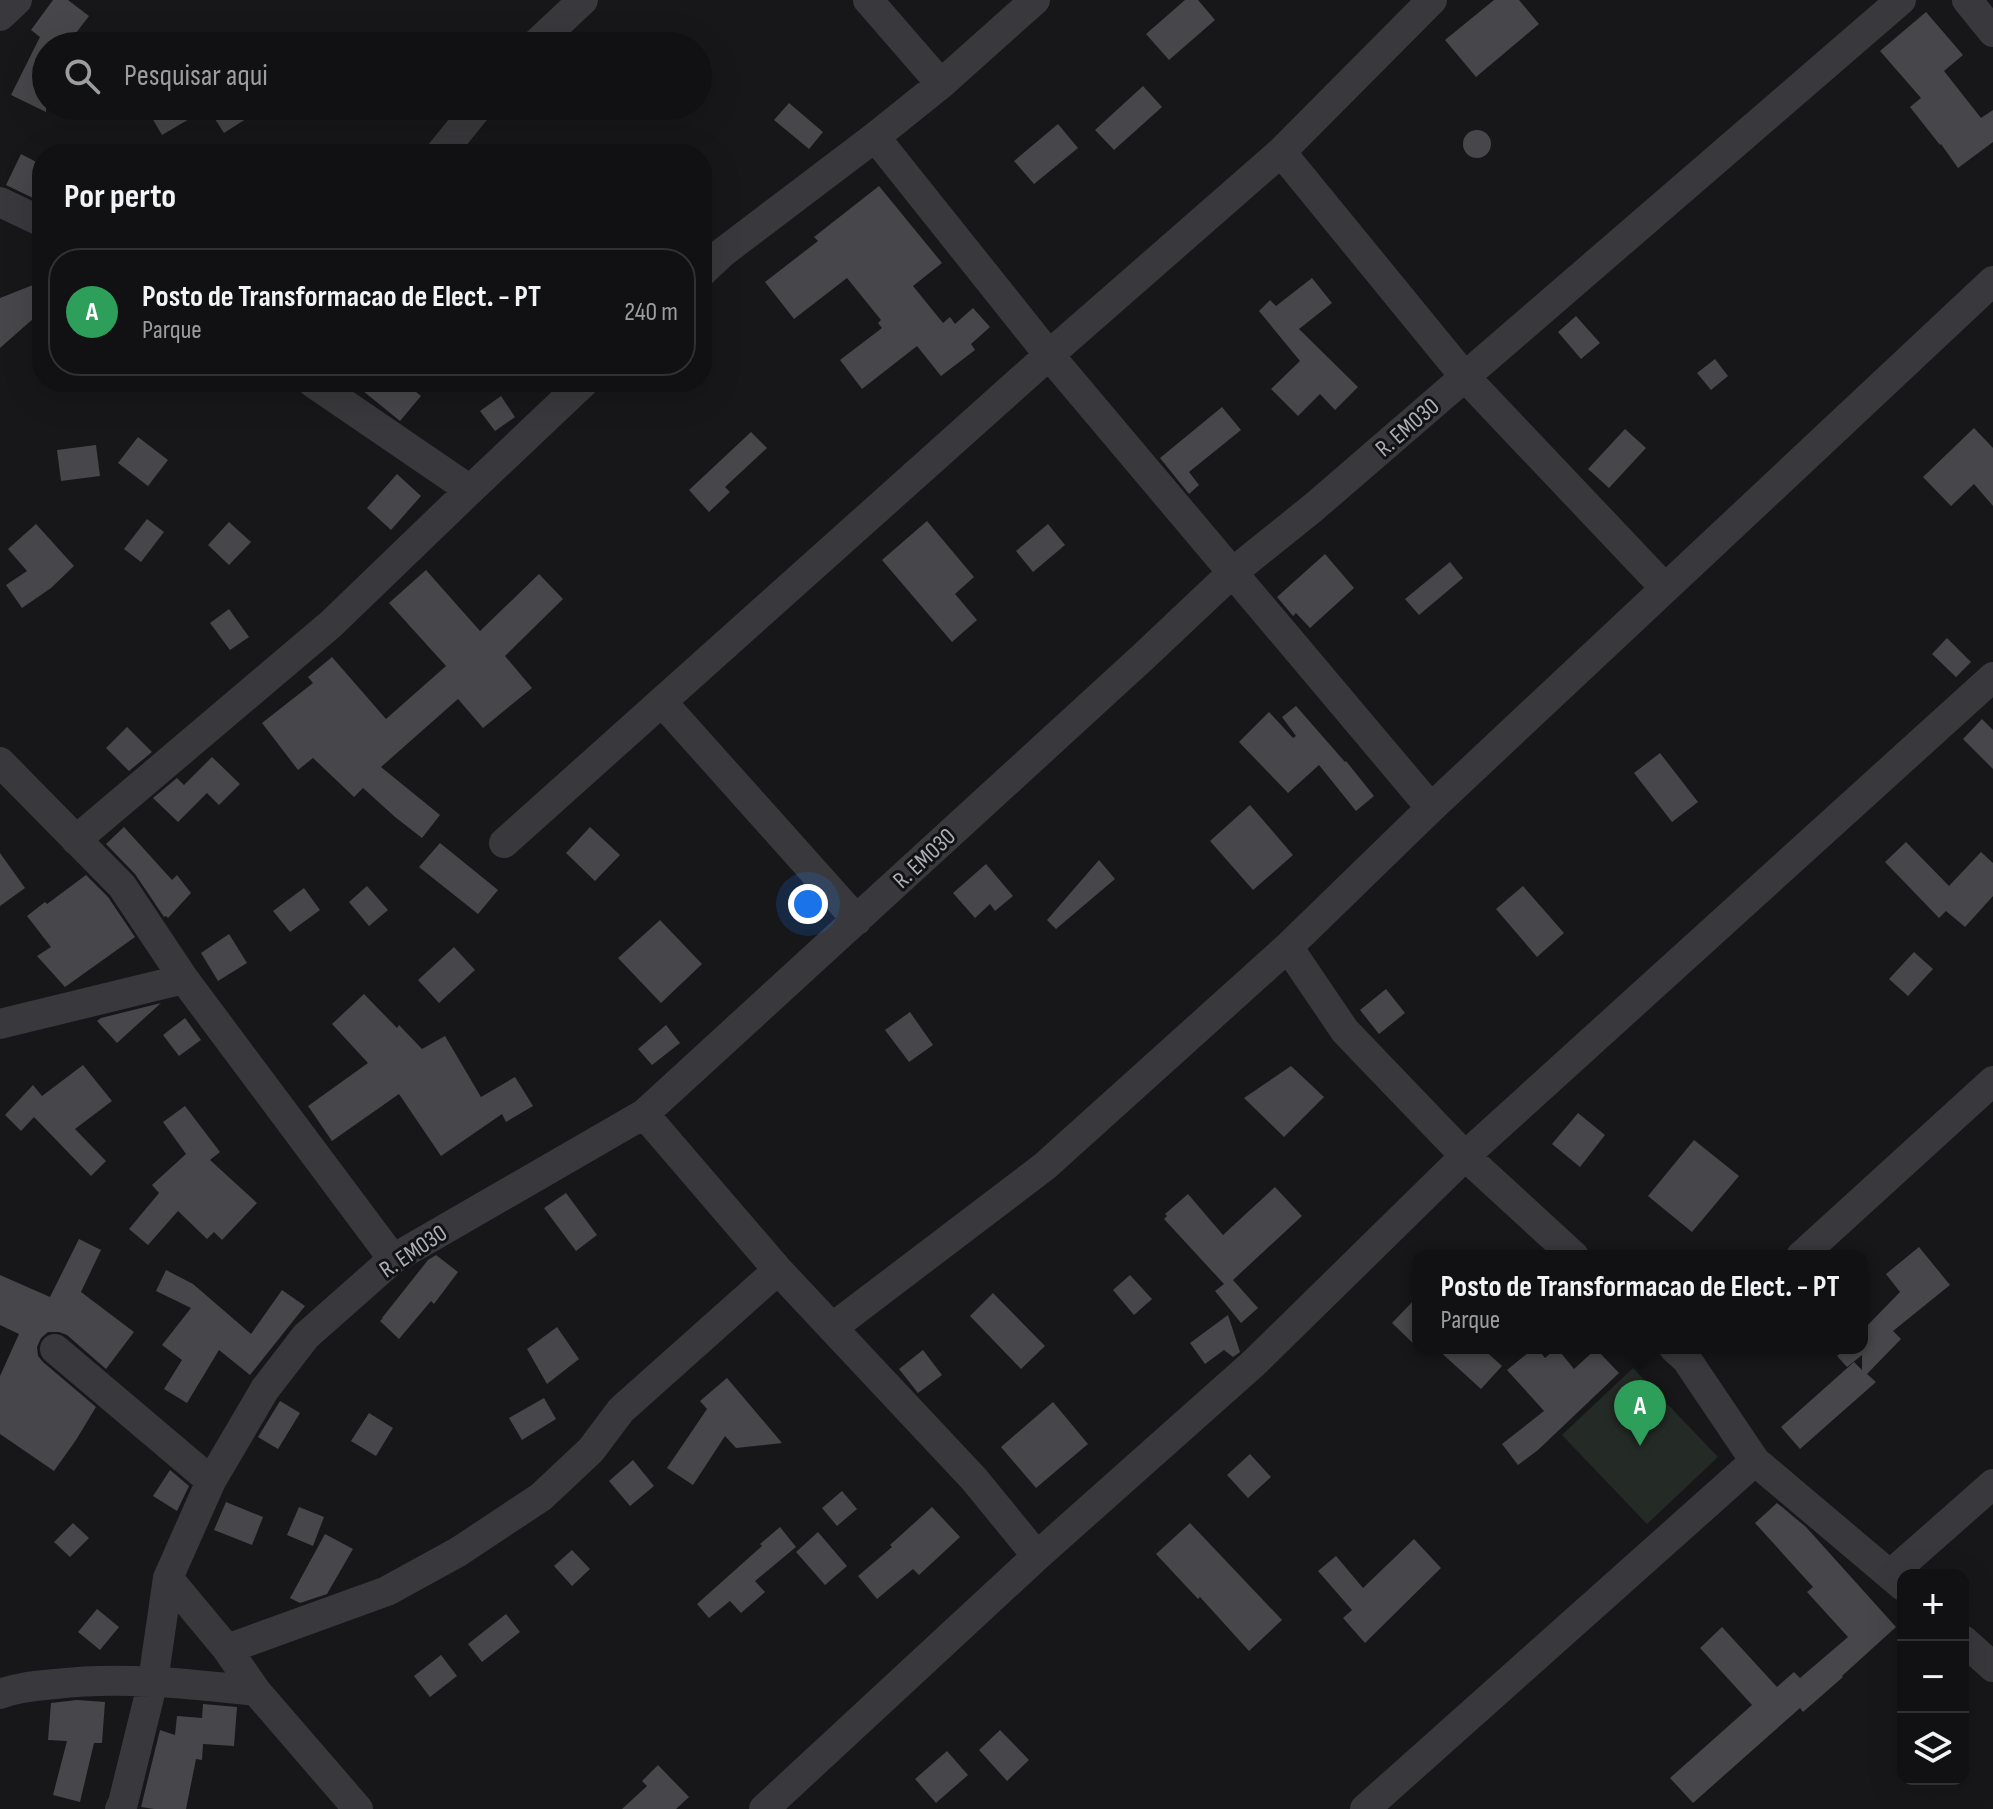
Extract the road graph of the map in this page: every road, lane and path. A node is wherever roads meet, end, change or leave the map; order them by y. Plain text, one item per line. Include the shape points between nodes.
1 (17, 0) edge
2 (583, 0) edge
3 (868, 0) edge
4 (1035, 0) edge
5 (1432, 0) edge
6 (1901, 0) edge
7 (1967, 0) edge
8 (0, 16) edge
9 (549, 32) edge
10 (1993, 32) edge
11 (941, 84) junction
12 (468, 120) edge
13 (875, 137) junction
14 (448, 144) edge
15 (1281, 152) junction
16 (0, 202) edge
17 (32, 217) edge
18 (712, 262) edge
19 (1993, 281) edge
20 (1049, 355) junction
21 (1465, 377) junction
22 (327, 392) edge
23 (573, 392) edge
24 (470, 490) junction
25 (1232, 573) junction
26 (1665, 588) junction
27 (1993, 677) edge
28 (662, 702) junction
29 (0, 762) edge
30 (1431, 808) junction
31 (76, 840) junction
32 (504, 843) dead end
33 (857, 920) junction
34 (1288, 947) junction
35 (184, 979) junction
36 (0, 1024) edge
37 (1993, 1081) edge
38 (644, 1114) junction
39 (1465, 1156) junction
40 (1567, 1250) edge
41 (1808, 1250) edge
42 (393, 1259) junction
43 (778, 1270) junction
44 (832, 1328) junction
45 (55, 1349) dead end
46 (1688, 1354) edge
47 (1755, 1461) junction
48 (211, 1481) junction
49 (1993, 1484) edge
50 (1037, 1556) junction
51 (1908, 1569) edge
52 (168, 1578) junction
53 (1897, 1580) edge
54 (1964, 1641) edge
55 (227, 1649) junction
56 (1993, 1667) edge
57 (153, 1681) junction
58 (256, 1691) junction
59 (0, 1694) edge
60 (120, 1809) edge
61 (358, 1809) edge
62 (764, 1809) edge
63 (1365, 1809) edge

1 - 8 street
2 - 9 street
3 - 11 street
4 - 11 street
5 - 15 street
6 - 21 street, R. EM030
7 - 10 street
11 - 13 street
12 - 14 street
13 - 18 street
13 - 20 street
15 - 20 street
15 - 21 street
16 - 17 street
19 - 26 street
20 - 25 street
20 - 28 street
21 - 25 street, R. EM030
21 - 26 street
22 - 24 street
23 - 24 street
24 - 31 street via 331,624
25 - 30 street
25 - 33 street, R. EM030
26 - 30 street
27 - 39 street
28 - 32 street
28 - 33 street
29 - 31 street
30 - 34 street
31 - 35 street via 122,886
33 - 38 street, R. EM030
34 - 39 street via 1345,1031
34 - 44 street via 1045,1166
35 - 36 street
35 - 42 street
37 - 41 street
38 - 42 street, R. EM030
38 - 43 street
39 - 40 street
39 - 50 street via 1255,1362
42 - 48 street, R. EM030 via 306,1336 265,1389
43 - 44 street
43 - 55 street via 621,1410 591,1450 541,1497 387,1591
44 - 50 street via 974,1479
45 - 48 street
46 - 47 street
47 - 53 street
47 - 63 street
48 - 52 street, R. EM030
49 - 51 street
50 - 62 street
52 - 55 street
52 - 57 street, R. EM030
54 - 56 street
55 - 58 street
57 - 58 street
57 - 59 street via 88,1680
57 - 60 street, R. EM030
58 - 61 street

